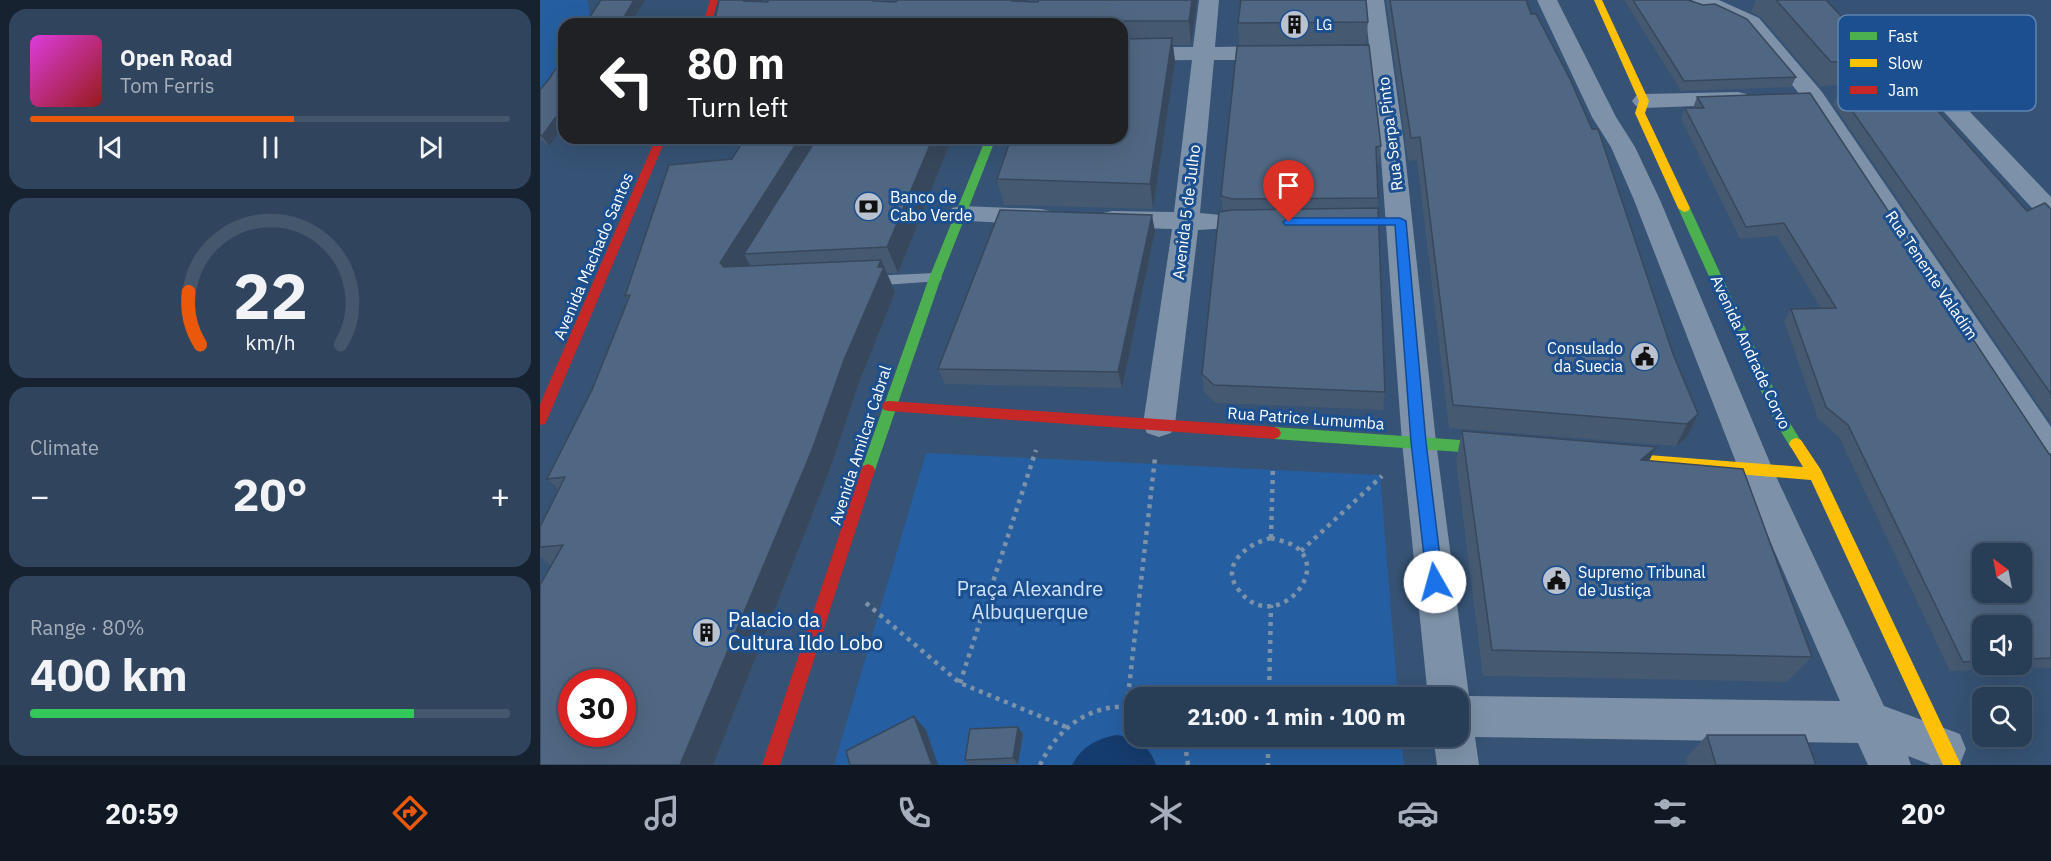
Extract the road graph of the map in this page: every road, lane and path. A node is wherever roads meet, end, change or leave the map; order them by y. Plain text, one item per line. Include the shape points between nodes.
1 (714, 0) edge
2 (1209, 0) edge
3 (1374, 0) edge
4 (1547, 0) edge
5 (1598, 0) edge
6 (1702, 0) edge
7 (709, 18) edge
8 (1298, 53) edge
9 (1128, 54) edge
10 (1204, 54) junction
11 (1757, 98) edge
12 (1644, 101) junction
13 (1955, 111) edge
14 (658, 144) edge
15 (989, 144) edge
16 (2012, 171) junction
17 (2051, 181) edge
18 (2051, 213) edge
19 (961, 214) junction
20 (1400, 221) junction
21 (1186, 222) junction
22 (1228, 222) edge
23 (1341, 222) edge
24 (935, 278) junction
25 (852, 282) edge
26 (889, 406) junction
27 (1047, 416) junction
28 (540, 420) edge
29 (1159, 424) junction
30 (1274, 432) junction
31 (1419, 442) junction
32 (1523, 451) edge
33 (2051, 454) edge
34 (1639, 460) edge
35 (1756, 470) junction
36 (1816, 474) junction
37 (1271, 538) junction
38 (1301, 551) junction
39 (835, 577) junction
40 (1271, 605) junction
41 (960, 683) junction
42 (1129, 687) edge
43 (1269, 687) edge
44 (1448, 687) edge
45 (1124, 706) edge
46 (1469, 717) edge
47 (1872, 722) junction
48 (1066, 727) junction
49 (1184, 747) edge
50 (1268, 747) edge
51 (1456, 747) edge
52 (1949, 757) edge
53 (771, 765) edge
54 (1040, 765) edge
55 (1188, 765) edge
56 (1268, 765) edge
57 (1458, 765) edge
58 (1890, 765) edge

1 - 7 street
2 - 10 street, Avenida 5 de Julho
3 - 20 street, Rua Serpa Pinto via 1369,52
4 - 35 street via 1647,200
5 - 12 street, Avenida Andrade Corvo
6 - 33 street, Rua Tenente Valadim via 1752,22 1814,97
8 - 10 street
9 - 10 street
10 - 21 street, Avenida 5 de Julho
11 - 12 street
12 - 36 street, Avenida Andrade Corvo via 1640,113 1782,422
13 - 16 street
14 - 28 street, Avenida Machado Santos
15 - 19 street, Avenida Amilcar Cabral
16 - 17 street
16 - 18 street
19 - 21 street
19 - 24 street, Avenida Amilcar Cabral
20 - 23 lane
20 - 31 street, Rua Serpa Pinto
21 - 22 street
21 - 29 street, Avenida 5 de Julho
24 - 25 lane
24 - 26 street, Avenida Amilcar Cabral
26 - 27 street, Rua Patrice Lumumba
26 - 39 street, Avenida Amilcar Cabral
27 - 29 street, Rua Patrice Lumumba
27 - 41 path
29 - 30 street, Rua Patrice Lumumba
29 - 42 path
30 - 31 street, Rua Patrice Lumumba
30 - 37 path
31 - 32 street, Rua Patrice Lumumba
31 - 38 path
31 - 44 street, Rua Serpa Pinto
34 - 35 street
35 - 36 street
35 - 47 street
36 - 52 street, Avenida Andrade Corvo
37 - 38 path via 1283,539
37 - 40 path via 1260,539 1240,551 1232,571 1233,581 1246,599
38 - 40 path via 1306,561 1306,582 1292,599
39 - 41 path
39 - 53 street, Avenida Amilcar Cabral
40 - 43 path
41 - 48 path
45 - 48 path via 1093,711
46 - 47 street
47 - 52 street
47 - 58 street
48 - 54 path via 1045,751
49 - 55 path
50 - 56 path
51 - 57 street

